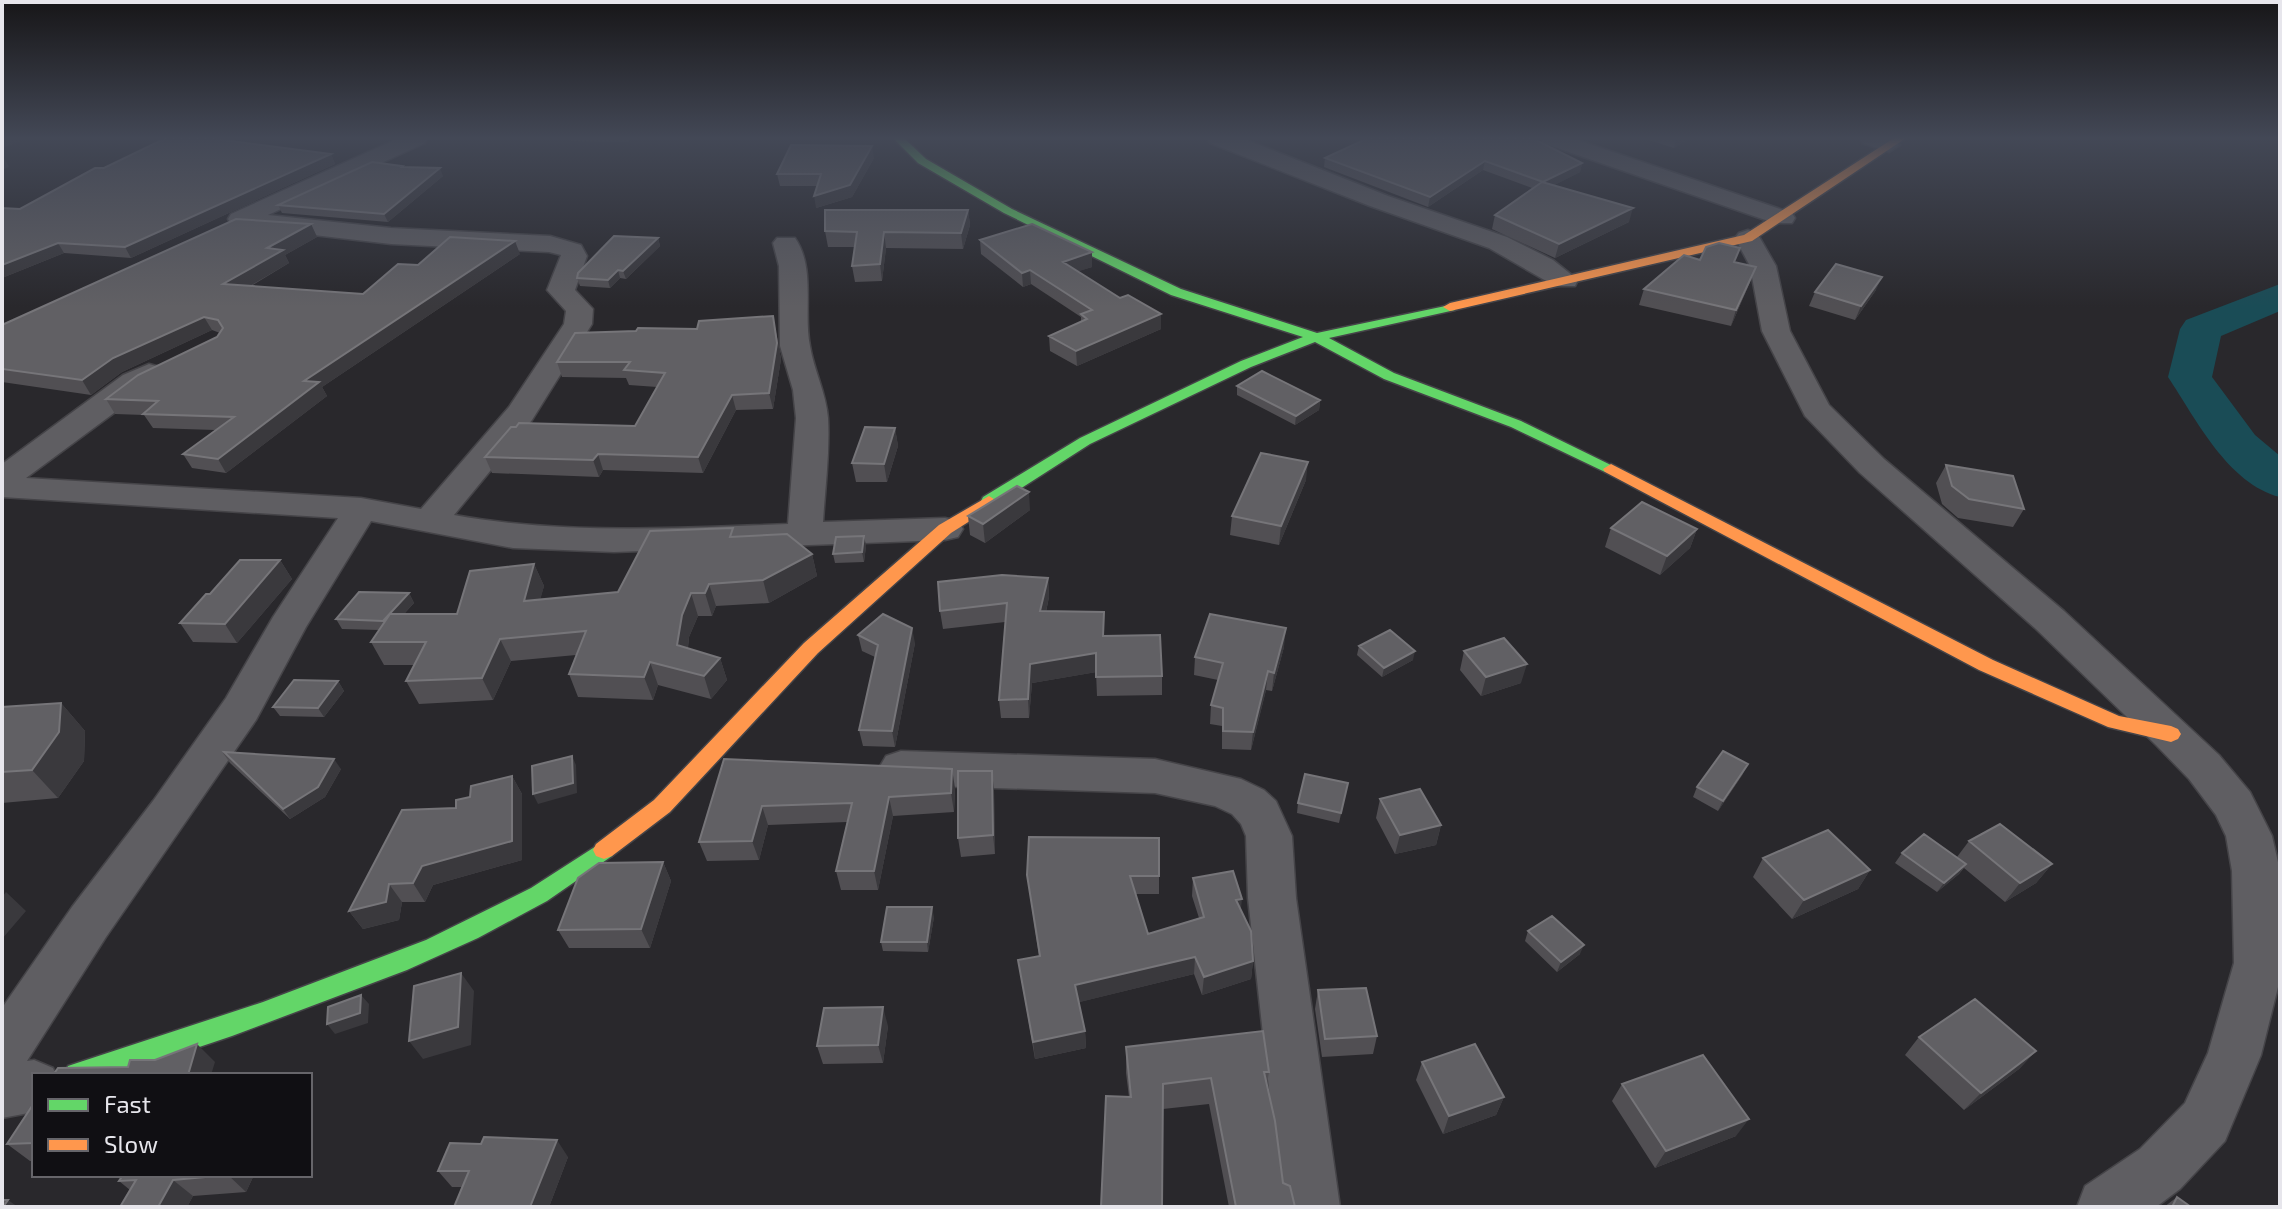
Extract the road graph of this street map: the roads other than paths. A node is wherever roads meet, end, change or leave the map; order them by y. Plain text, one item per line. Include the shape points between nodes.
1 (295, 194) edge
2 (979, 194) edge
3 (1362, 194) edge
4 (1715, 194) edge
5 (1815, 194) edge
6 (1783, 218) junction
7 (1748, 238) junction
8 (786, 243) dead end
9 (1565, 280) junction
10 (1316, 337) junction
11 (179, 359) edge
12 (2, 480) edge
13 (2, 487) edge
14 (361, 509) junction
15 (431, 520) junction
16 (945, 529) junction
17 (805, 533) junction
18 (2171, 734) junction
19 (710, 755) junction
20 (764, 762) edge
21 (852, 766) edge
22 (2, 1053) edge
23 (84, 1073) edge
24 (32, 1086) edge
25 (2, 1092) edge
26 (1311, 1207) edge
27 (2106, 1207) edge

1 - 15 street via 225,227 310,225 572,250 561,290 581,308 578,324 521,413
2 - 10 street via 1176,292
3 - 9 street via 1485,235
4 - 6 street
5 - 6 street
6 - 7 street
7 - 9 street
7 - 18 street via 1763,266 1776,331 1816,409 1872,466 2050,620
8 - 17 street via 795,346 812,418
9 - 10 street
10 - 16 street via 1246,364 1085,441
10 - 18 street via 1389,376 1579,452 1986,665 2115,722
11 - 12 street via 134,381
13 - 14 street
14 - 15 street
14 - 22 street via 241,709
15 - 17 street via 513,537 614,541
16 - 17 street
16 - 19 street via 811,648
18 - 27 street via 2234,805 2249,836 2256,871 2259,963 2234,1055 2205,1122 2160,1169
19 - 20 street
19 - 23 street via 662,806 620,840 562,883 506,915 422,955 191,1041
21 - 26 street via 1155,776 1206,785 1248,802 1269,836
24 - 25 street

